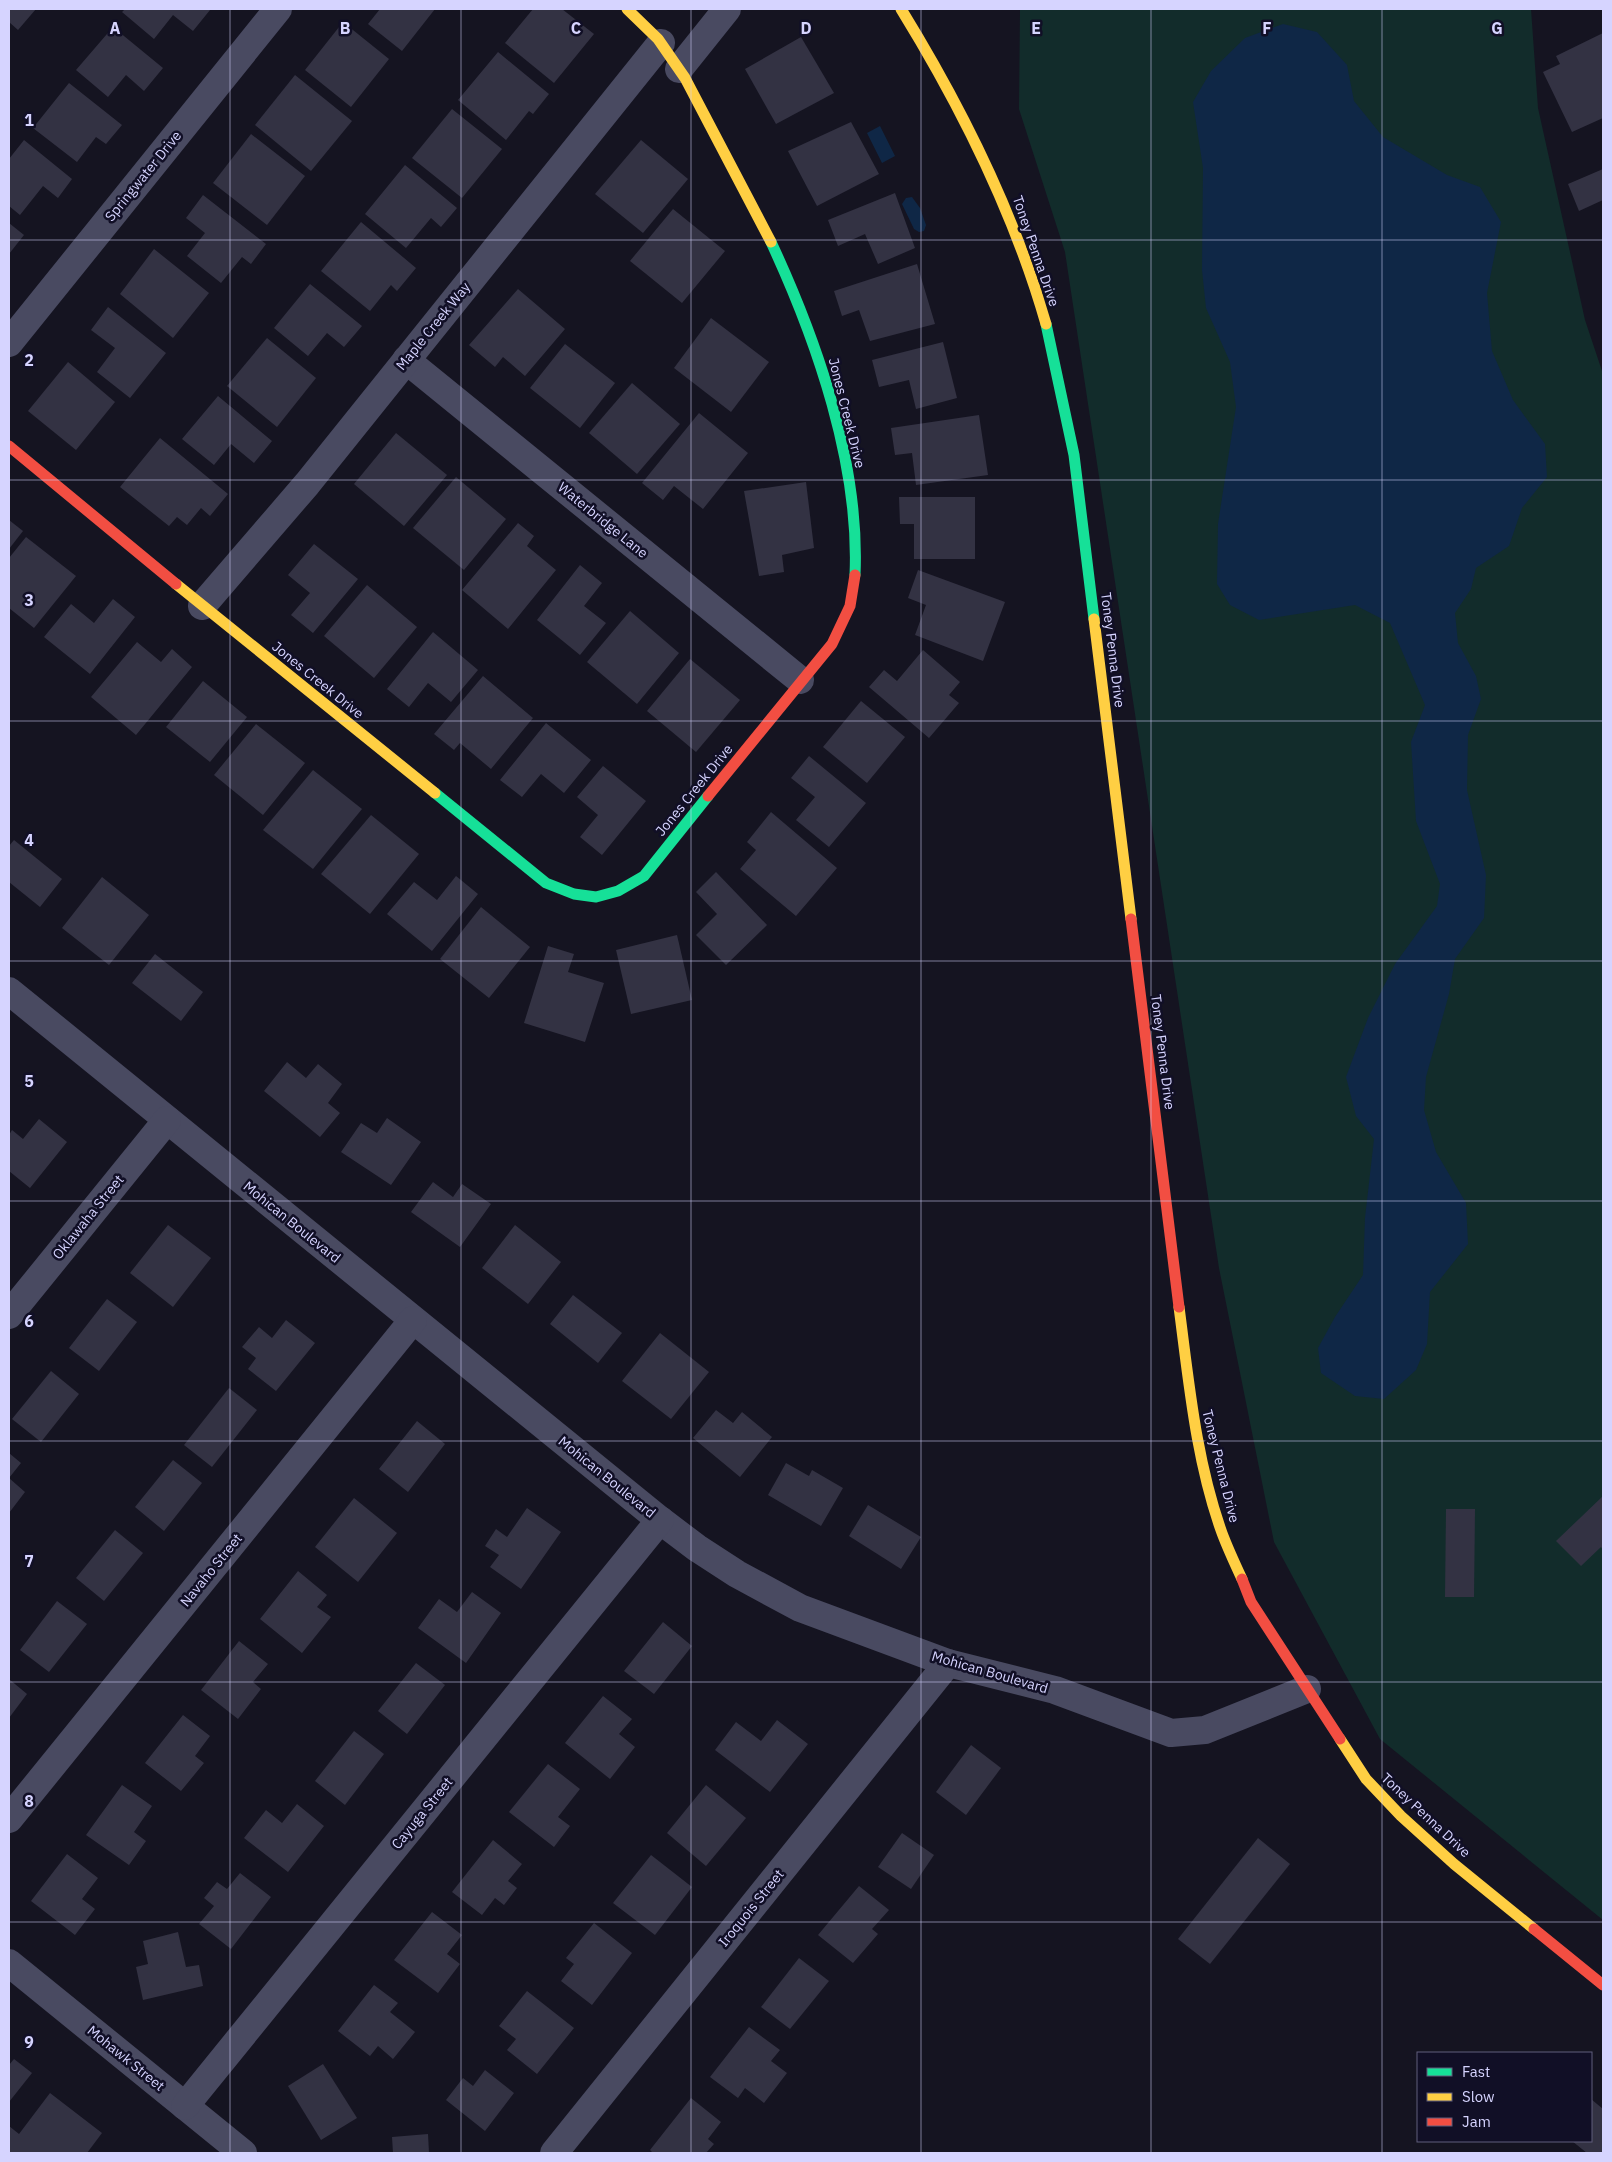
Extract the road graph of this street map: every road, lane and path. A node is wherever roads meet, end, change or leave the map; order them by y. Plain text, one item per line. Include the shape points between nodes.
1 (278, 9) edge
2 (727, 9) edge
3 (901, 9) edge
4 (640, 13) edge
5 (661, 43) junction
6 (679, 69) junction
7 (9, 343) edge
8 (406, 360) junction
9 (9, 446) edge
10 (202, 606) junction
11 (800, 680) junction
12 (9, 991) edge
13 (167, 1120) junction
14 (9, 1315) edge
15 (413, 1320) junction
16 (660, 1520) junction
17 (948, 1663) junction
18 (1307, 1689) junction
19 (9, 1819) edge
20 (9, 1964) edge
21 (1603, 1985) edge
22 (185, 2106) junction
23 (243, 2153) edge
24 (554, 2153) edge

1 - 7 street, Springwater Drive
2 - 6 street
3 - 18 street, Toney Penna Drive via 972,131 1009,215 1037,294 1058,373 1074,455 1192,1409 1222,1532 1251,1602
4 - 5 street, Jones Creek Drive
5 - 6 street, Jones Creek Drive
5 - 8 street, Maple Creek Way
6 - 11 street, Jones Creek Drive via 752,200 785,270 814,340 842,450 856,547 856,590 844,622 828,649
8 - 10 street, Maple Creek Way via 307,484
8 - 11 street, Waterbridge Lane
9 - 10 street, Jones Creek Drive
10 - 11 street, Jones Creek Drive via 546,883 570,895 595,897 621,892 644,876
12 - 13 street, Mohican Boulevard
13 - 14 street, Oklawaha Street
13 - 15 street, Mohican Boulevard
15 - 16 street, Mohican Boulevard
15 - 19 street, Navaho Street
16 - 17 street, Mohican Boulevard via 737,1574 800,1608
16 - 22 street, Cayuga Street
17 - 18 street, Mohican Boulevard via 1055,1690 1171,1733 1205,1730
17 - 24 street, Iroquois Street
18 - 21 street, Toney Penna Drive via 1366,1779 1401,1816 1454,1864
20 - 22 street, Mohawk Street
22 - 23 street, Mohawk Street

